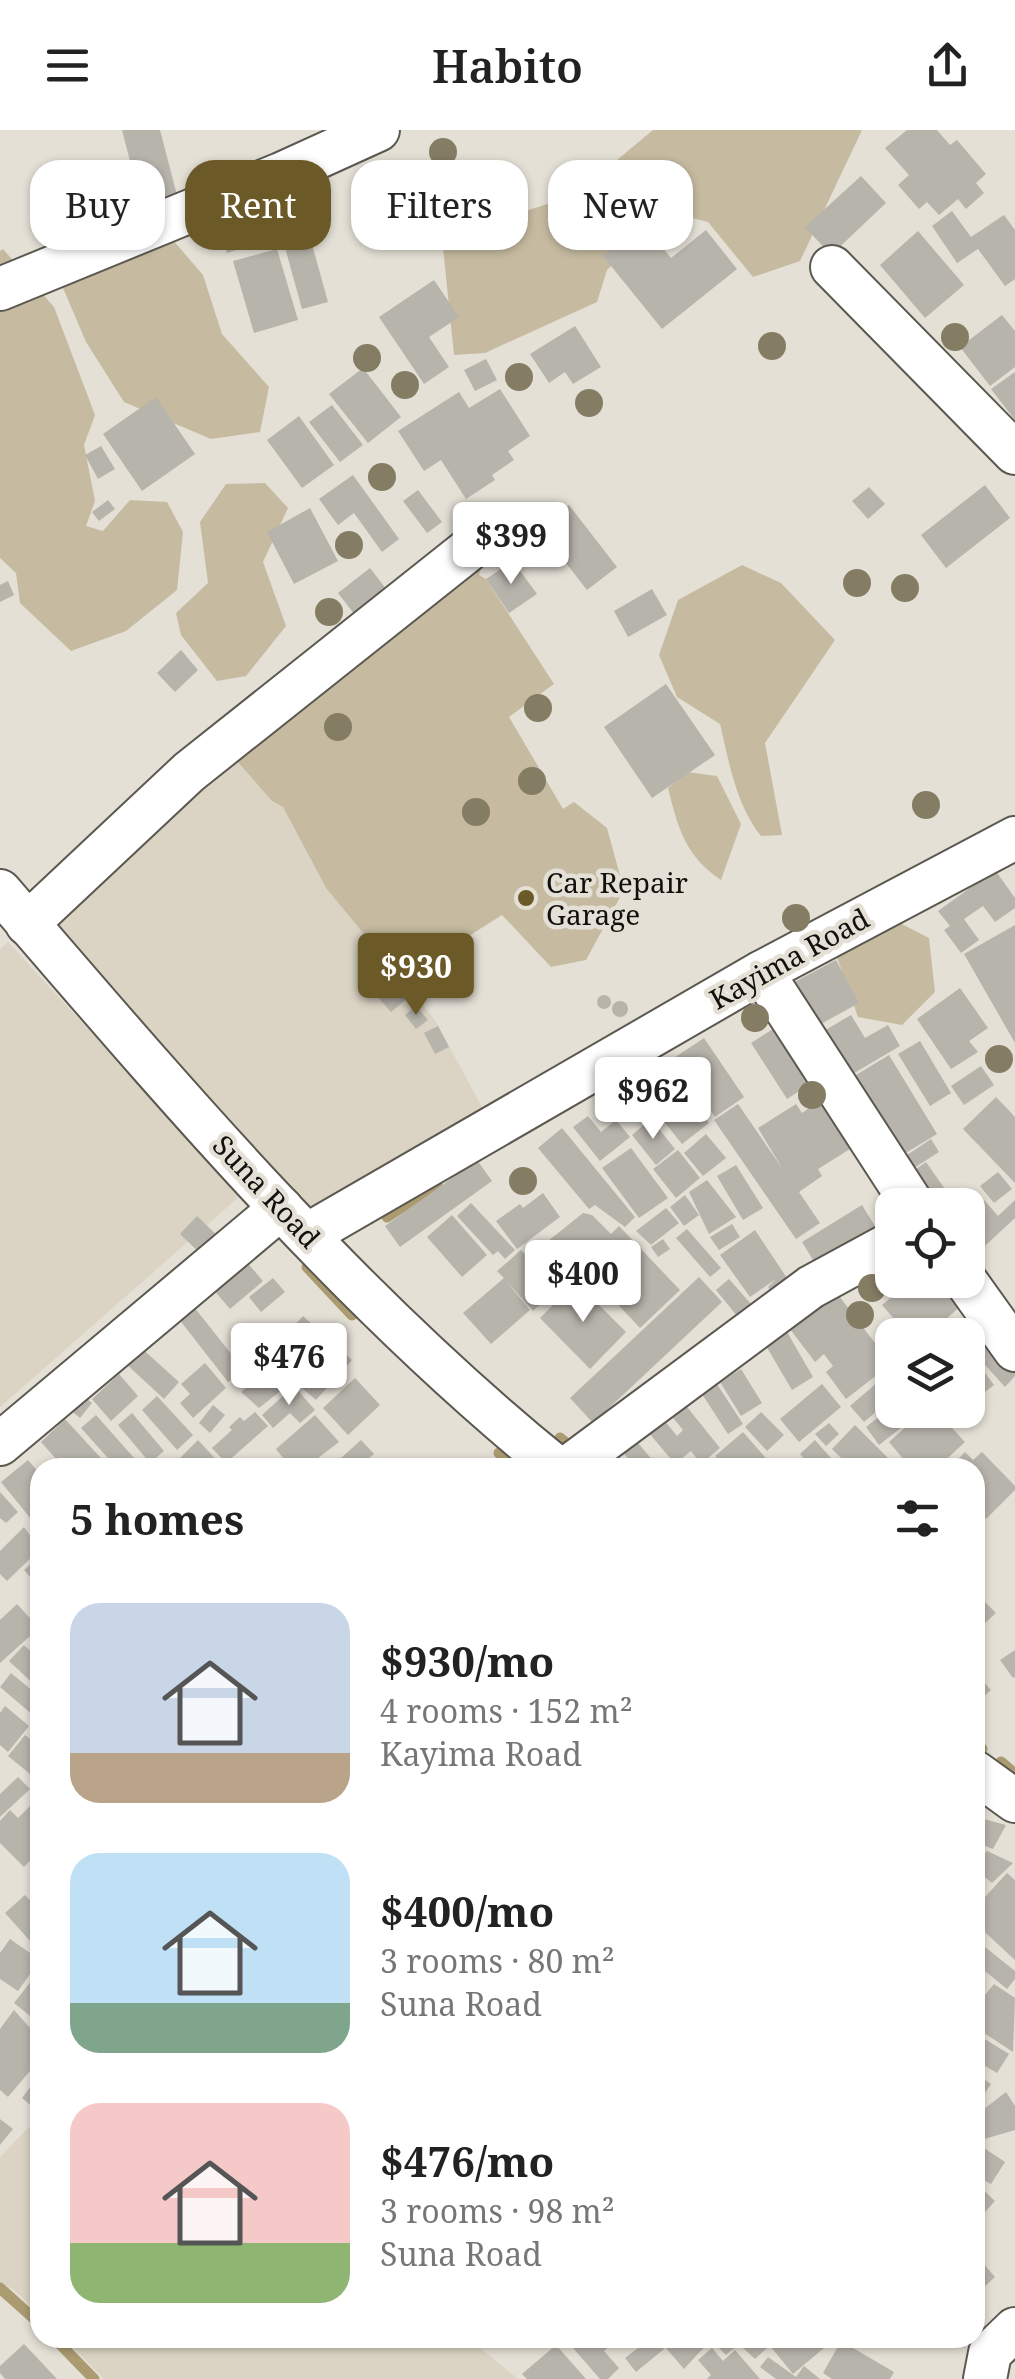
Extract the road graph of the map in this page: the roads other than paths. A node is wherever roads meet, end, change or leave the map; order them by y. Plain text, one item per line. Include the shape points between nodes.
1 (378, 130) edge
2 (832, 267) dead end
3 (0, 290) edge
4 (1015, 453) edge
5 (467, 551) dead end
6 (1015, 838) edge
7 (11, 913) edge
8 (762, 972) junction
9 (902, 1188) edge
10 (294, 1221) junction
11 (875, 1252) edge
12 (978, 1298) edge
13 (1015, 1350) edge
14 (0, 1444) edge
15 (544, 1458) edge
16 (580, 1458) edge
17 (985, 1779) edge
18 (1015, 1801) edge
19 (1015, 2329) edge
20 (986, 2379) edge

1 - 3 street
2 - 4 street
5 - 7 street
6 - 8 street, Kayima Road
7 - 10 street, Suna Road
8 - 9 street
8 - 10 street, Kayima Road
10 - 14 street, Kayima Road
10 - 15 street, Suna Road via 427,1357
11 - 16 street via 811,1287
12 - 13 street
17 - 18 street
19 - 20 street via 990,2353

